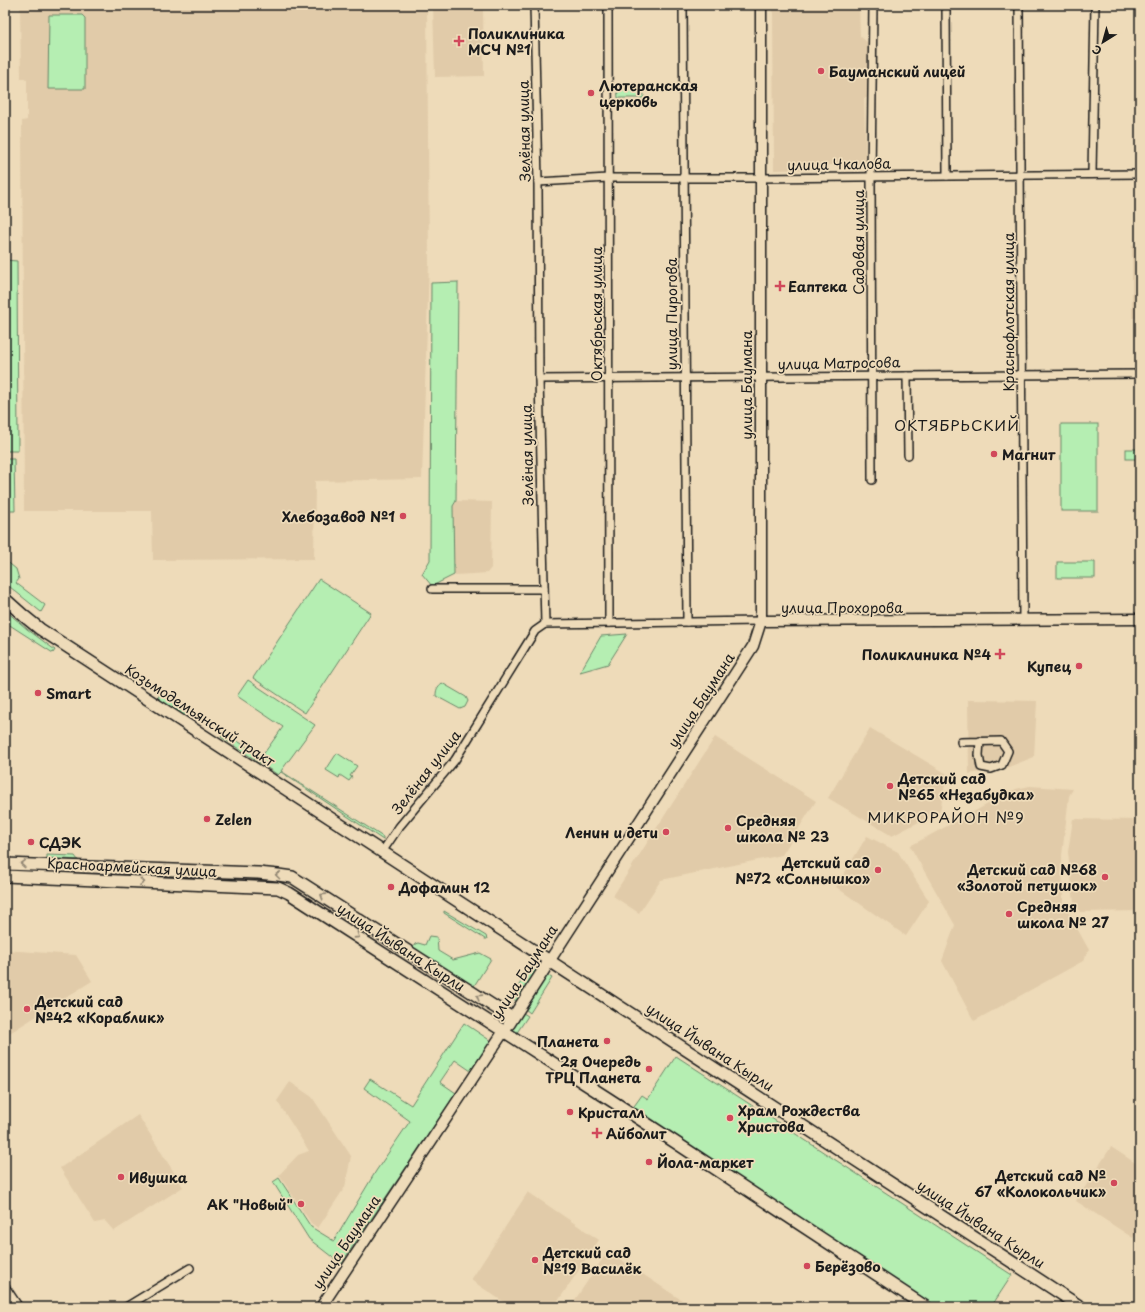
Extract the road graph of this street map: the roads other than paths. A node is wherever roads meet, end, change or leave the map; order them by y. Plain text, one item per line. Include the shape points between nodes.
1 (534, 5) edge
2 (608, 5) edge
3 (683, 5) edge
4 (761, 5) edge
5 (873, 5) edge
6 (946, 5) edge
7 (1019, 5) edge
8 (1095, 5) edge
9 (1092, 174) junction
10 (1140, 174) edge
11 (1020, 175) junction
12 (947, 176) junction
13 (871, 177) junction
14 (608, 178) junction
15 (684, 178) junction
16 (761, 178) junction
17 (538, 182) junction
18 (1140, 374) edge
19 (1021, 375) junction
20 (872, 376) junction
21 (907, 376) junction
22 (761, 377) junction
23 (684, 378) junction
24 (539, 379) junction
25 (609, 379) junction
26 (908, 455) dead end
27 (872, 480) dead end
28 (432, 589) dead end
29 (544, 589) junction
30 (5, 599) edge
31 (1140, 619) edge
32 (1023, 620) junction
33 (762, 621) junction
34 (687, 622) junction
35 (610, 623) junction
36 (545, 624) junction
37 (980, 741) junction
38 (961, 742) dead end
39 (382, 852) junction
40 (5, 864) edge
41 (87, 866) junction
42 (124, 868) junction
43 (258, 873) junction
44 (5, 876) edge
45 (86, 880) junction
46 (123, 881) junction
47 (257, 887) junction
48 (411, 954) junction
49 (550, 960) junction
50 (404, 966) junction
51 (512, 1018) junction
52 (504, 1031) junction
53 (190, 1268) dead end
54 (5, 1289) edge
55 (17, 1307) edge
56 (126, 1307) edge
57 (321, 1307) edge
58 (926, 1307) edge
59 (1081, 1307) edge

1 - 17 street, Зелёная улица
2 - 14 street, Октябрьская улица
3 - 15 street, улица Пирогова
4 - 16 street, улица Баумана
5 - 13 street, Садовая улица
6 - 12 street
7 - 11 street, Краснофлотская улица
8 - 9 street
9 - 10 street, улица Чкалова
9 - 11 street, улица Чкалова
11 - 12 street, улица Чкалова
11 - 19 street, Краснофлотская улица
12 - 13 street, улица Чкалова
13 - 16 street, улица Чкалова
13 - 20 street, Садовая улица
14 - 15 street, улица Чкалова
14 - 17 street, улица Чкалова
14 - 25 street, Октябрьская улица
15 - 16 street, улица Чкалова
15 - 23 street, улица Пирогова
16 - 22 street, улица Баумана
17 - 24 street, Зелёная улица
18 - 19 street, улица Матросова
19 - 21 street, улица Матросова
19 - 32 street, Краснофлотская улица
20 - 21 street, улица Матросова
20 - 22 street, улица Матросова
20 - 27 street, Садовая улица
21 - 26 street
22 - 23 street, улица Матросова
22 - 33 street, улица Баумана
23 - 25 street, улица Матросова
23 - 34 street, улица Пирогова
24 - 25 street, улица Матросова
24 - 29 street, Зелёная улица
25 - 35 street, Октябрьская улица
28 - 29 street
29 - 36 street, Зелёная улица
30 - 39 main road, Козьмодемьянский тракт via 40,629
31 - 32 street, улица Прохорова
32 - 33 street, улица Прохорова
33 - 34 street, улица Прохорова
33 - 49 street, улица Баумана via 753,646
34 - 35 street, улица Прохорова
35 - 36 street, улица Прохорова
36 - 39 street, Зелёная улица via 535,632 455,760 399,827
37 - 37 street via 1001,741 1008,751 1002,765 991,769 981,767 978,755
37 - 38 street
39 - 49 main road, улица Йывана Кырли
41 -> 40 main road, Красноармейская улица
41 - 42 main road, Красноармейская улица
41 - 45 main road
42 - 43 main road, Красноармейская улица
42 - 46 main road
43 - 47 main road
48 -> 43 main road, улица Йывана Кырли via 297,880
44 - 45 main road, Красноармейская улица
45 - 46 main road, Красноармейская улица
46 -> 47 main road, Красноармейская улица
47 -> 50 main road, улица Йывана Кырли via 278,888 289,892
48 - 50 main road
51 -> 48 main road, улица Йывана Кырли
49 - 51 main road, улица Баумана
49 - 59 main road, улица Йывана Кырли
50 - 52 main road, улица Йывана Кырли
51 - 52 main road, улица Баумана
52 - 57 street, улица Баумана
52 - 58 main road, улица Йывана Кырли
53 - 56 street
54 - 55 street

